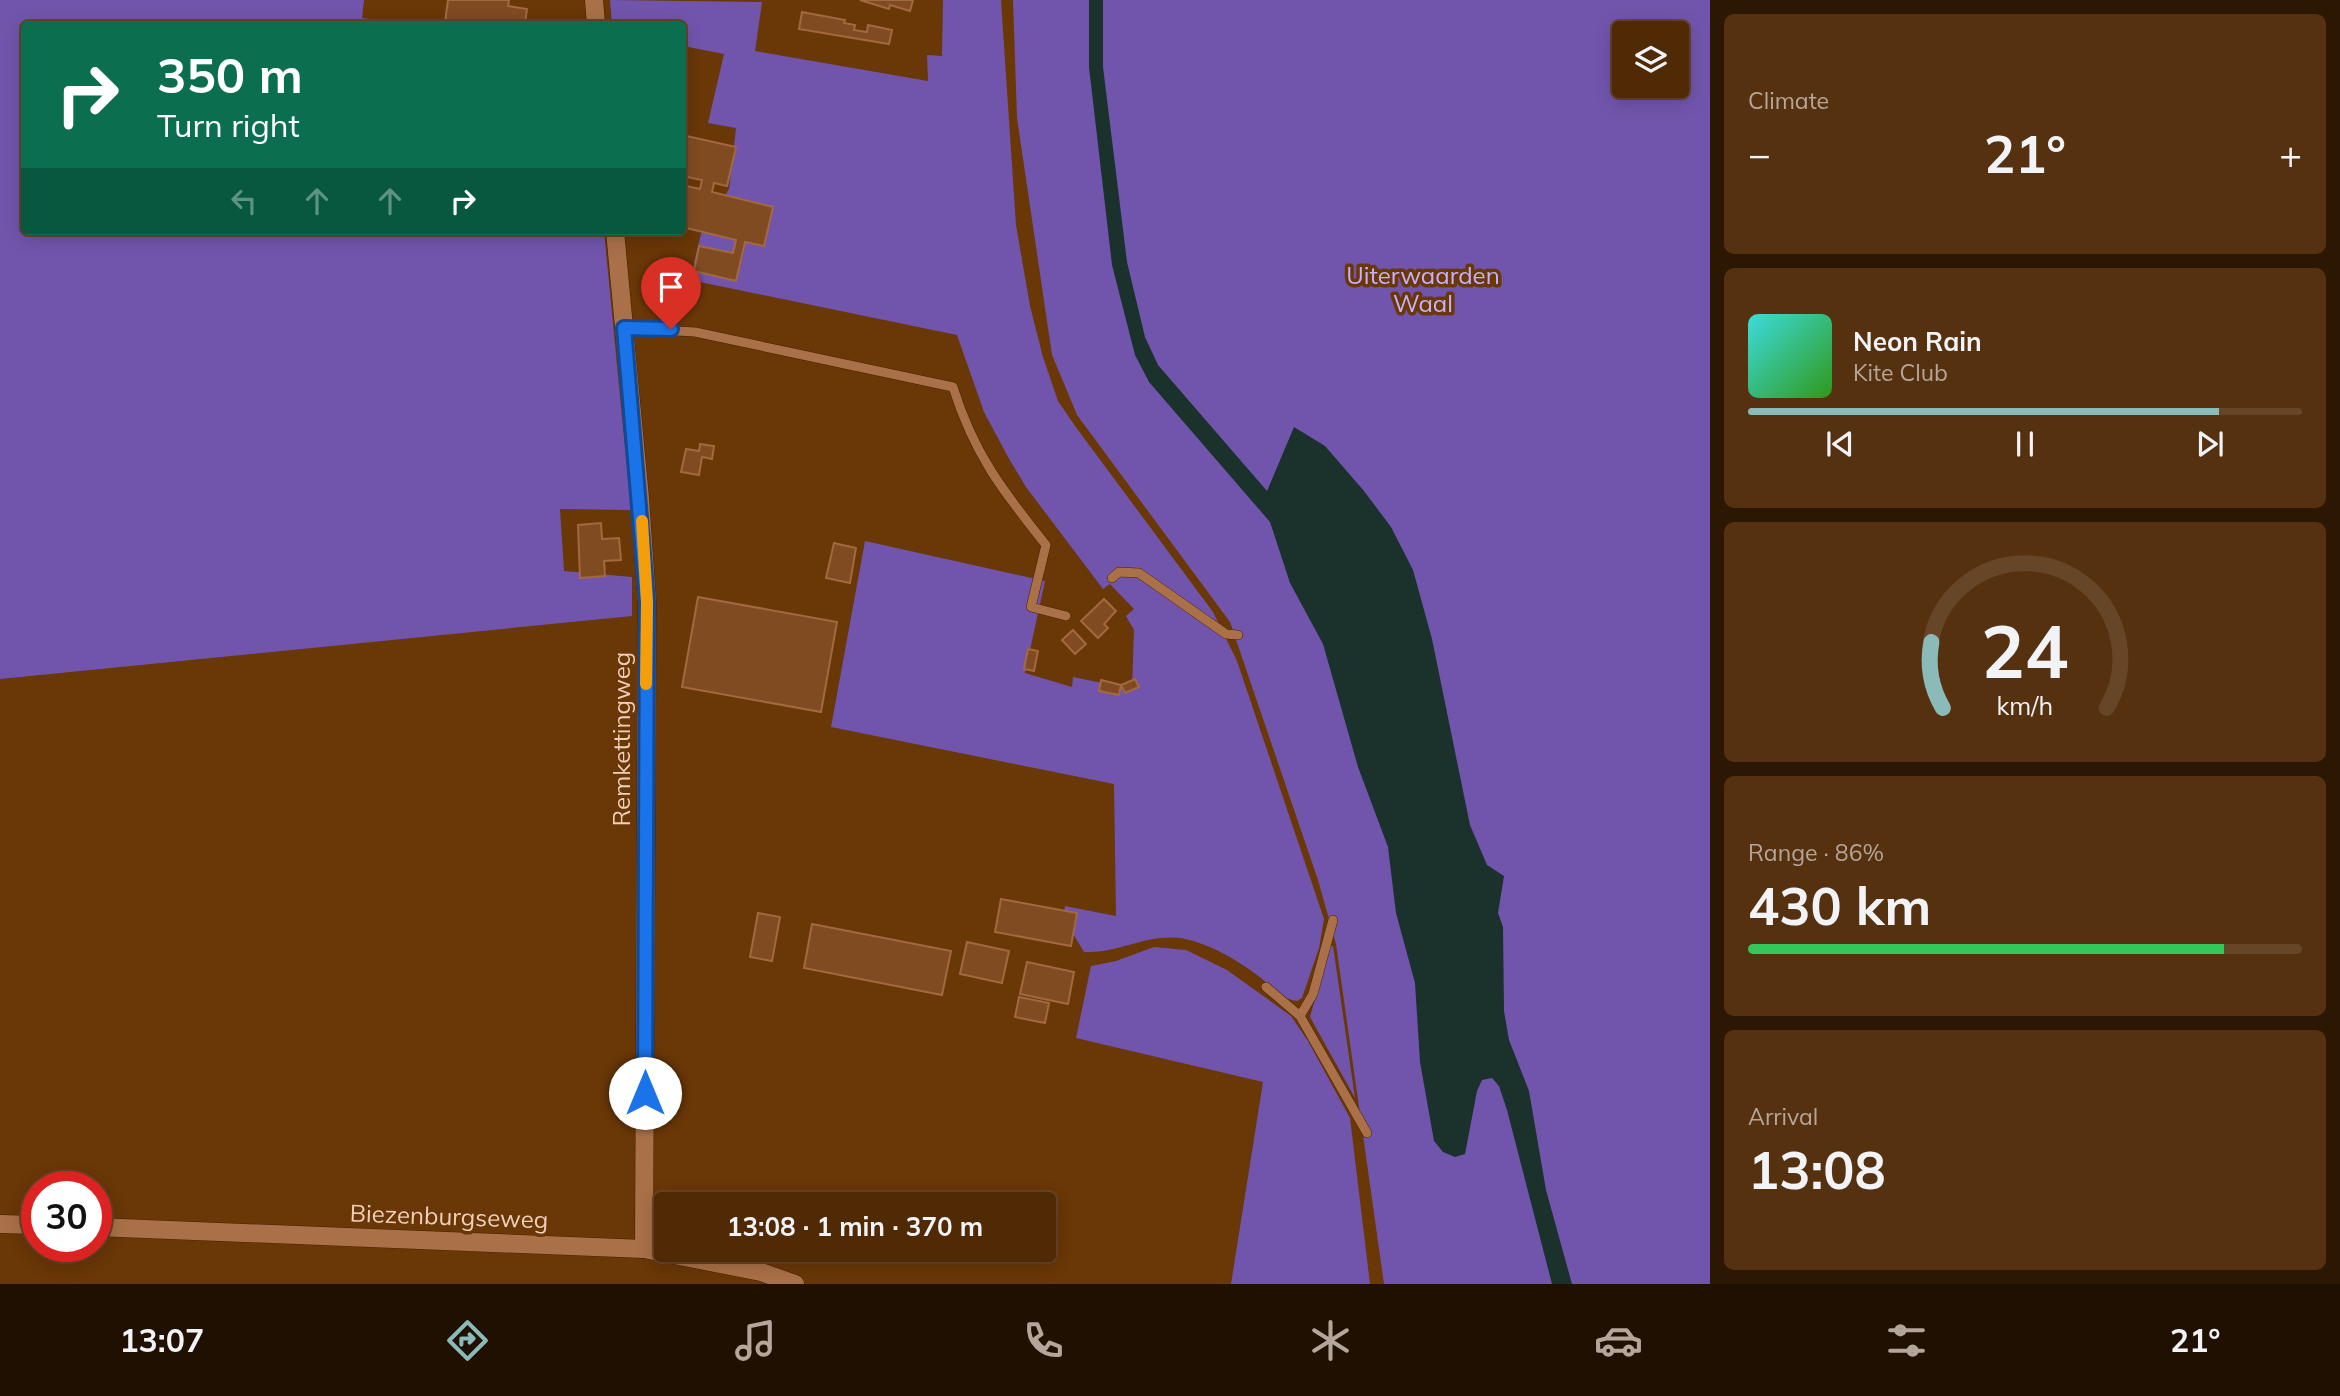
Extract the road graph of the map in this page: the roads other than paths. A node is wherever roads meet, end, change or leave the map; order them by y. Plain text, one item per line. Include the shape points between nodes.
1 (594, 0) edge
2 (596, 21) edge
3 (615, 235) edge
4 (624, 328) junction
5 (1112, 578) dead end
6 (1066, 617) dead end
7 (1238, 635) dead end
8 (1333, 920) dead end
9 (1266, 988) dead end
10 (1300, 1016) junction
11 (1367, 1133) dead end
12 (0, 1224) edge
13 (21, 1225) edge
14 (112, 1228) edge
15 (644, 1249) junction
16 (795, 1284) edge

1 - 2 street
3 - 4 street, Remkettingweg
4 - 6 lane via 695,332 953,387 966,428 987,467 1046,545 1031,607
4 - 15 street, Remkettingweg via 647,602
5 - 7 lane via 1119,572 1139,573 1226,634
8 - 10 lane via 1313,994
9 - 10 lane
10 - 11 lane
12 - 13 street
14 - 15 street, Biezenburgseweg
15 - 16 street, Biezenburgseweg via 761,1272

